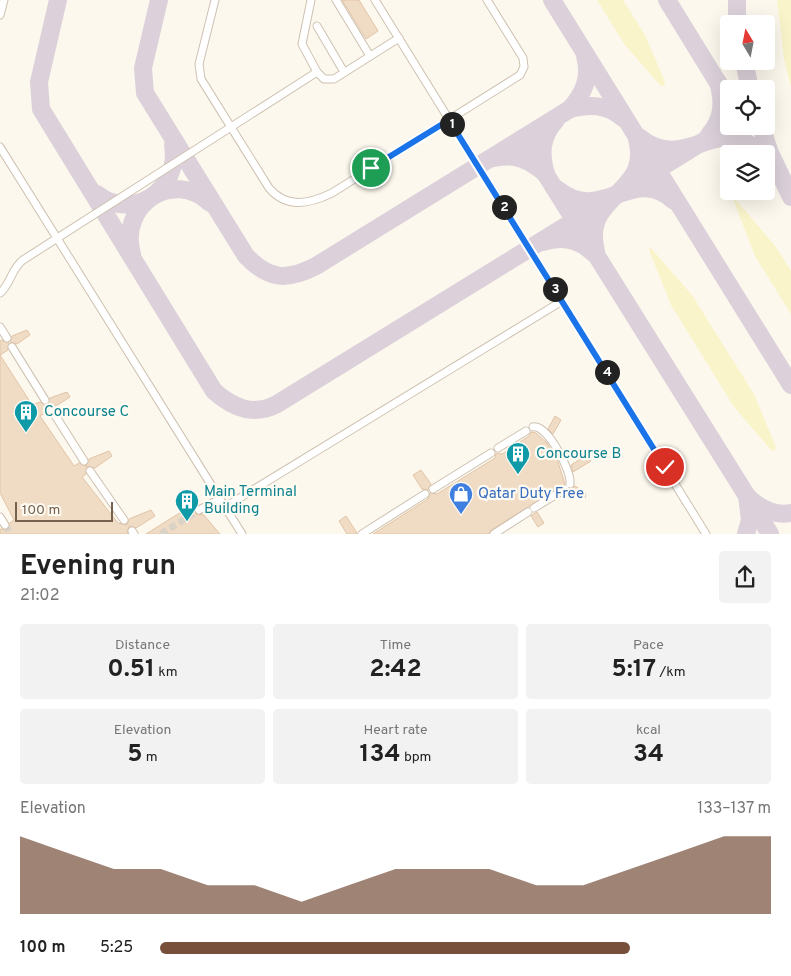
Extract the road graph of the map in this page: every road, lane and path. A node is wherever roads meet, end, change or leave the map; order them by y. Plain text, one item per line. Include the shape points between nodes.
1 (4, 0) edge
2 (215, 0) edge
3 (311, 0) edge
4 (336, 0) edge
5 (375, 0) edge
6 (487, 0) edge
7 (0, 15) edge
8 (316, 26) dead end
9 (399, 38) junction
10 (370, 56) junction
11 (317, 72) junction
12 (344, 72) junction
13 (449, 120) junction
14 (231, 127) junction
15 (0, 147) edge
16 (58, 239) junction
17 (0, 292) edge
18 (562, 301) junction
19 (0, 327) edge
20 (7, 338) dead end
21 (12, 347) dead end
22 (45, 400) dead end
23 (51, 409) dead end
24 (498, 448) dead end
25 (491, 452) dead end
26 (84, 461) dead end
27 (90, 471) dead end
28 (433, 489) dead end
29 (425, 494) dead end
30 (220, 499) junction
31 (225, 507) junction
32 (199, 510) tunnel mouth
33 (0, 517) edge
34 (124, 520) dead end
35 (5, 525) dead end
36 (242, 534) edge
37 (362, 534) edge
38 (494, 534) edge
39 (706, 534) edge

1 - 7 lane
2 - 14 lane via 199,73
3 - 11 lane via 302,44
4 - 10 lane
5 - 9 lane
6 - 13 lane via 523,58 523,71
8 - 12 lane
9 - 10 lane
9 - 13 lane
10 - 12 lane
11 - 12 lane via 327,80
11 - 14 lane
13 - 14 lane via 332,193 303,203 286,201 274,194
13 - 18 lane
14 - 16 lane
15 - 16 lane
16 - 17 lane via 18,264
16 - 30 lane
18 - 31 lane
18 - 39 lane
19 - 20 lane
21 - 22 lane
23 - 26 lane
24 - 38 lane via 530,429 543,428 570,475 568,486
25 - 28 lane
27 - 34 lane
29 - 37 lane
30 - 31 lane
30 - 32 lane
31 - 36 lane
33 - 35 lane

